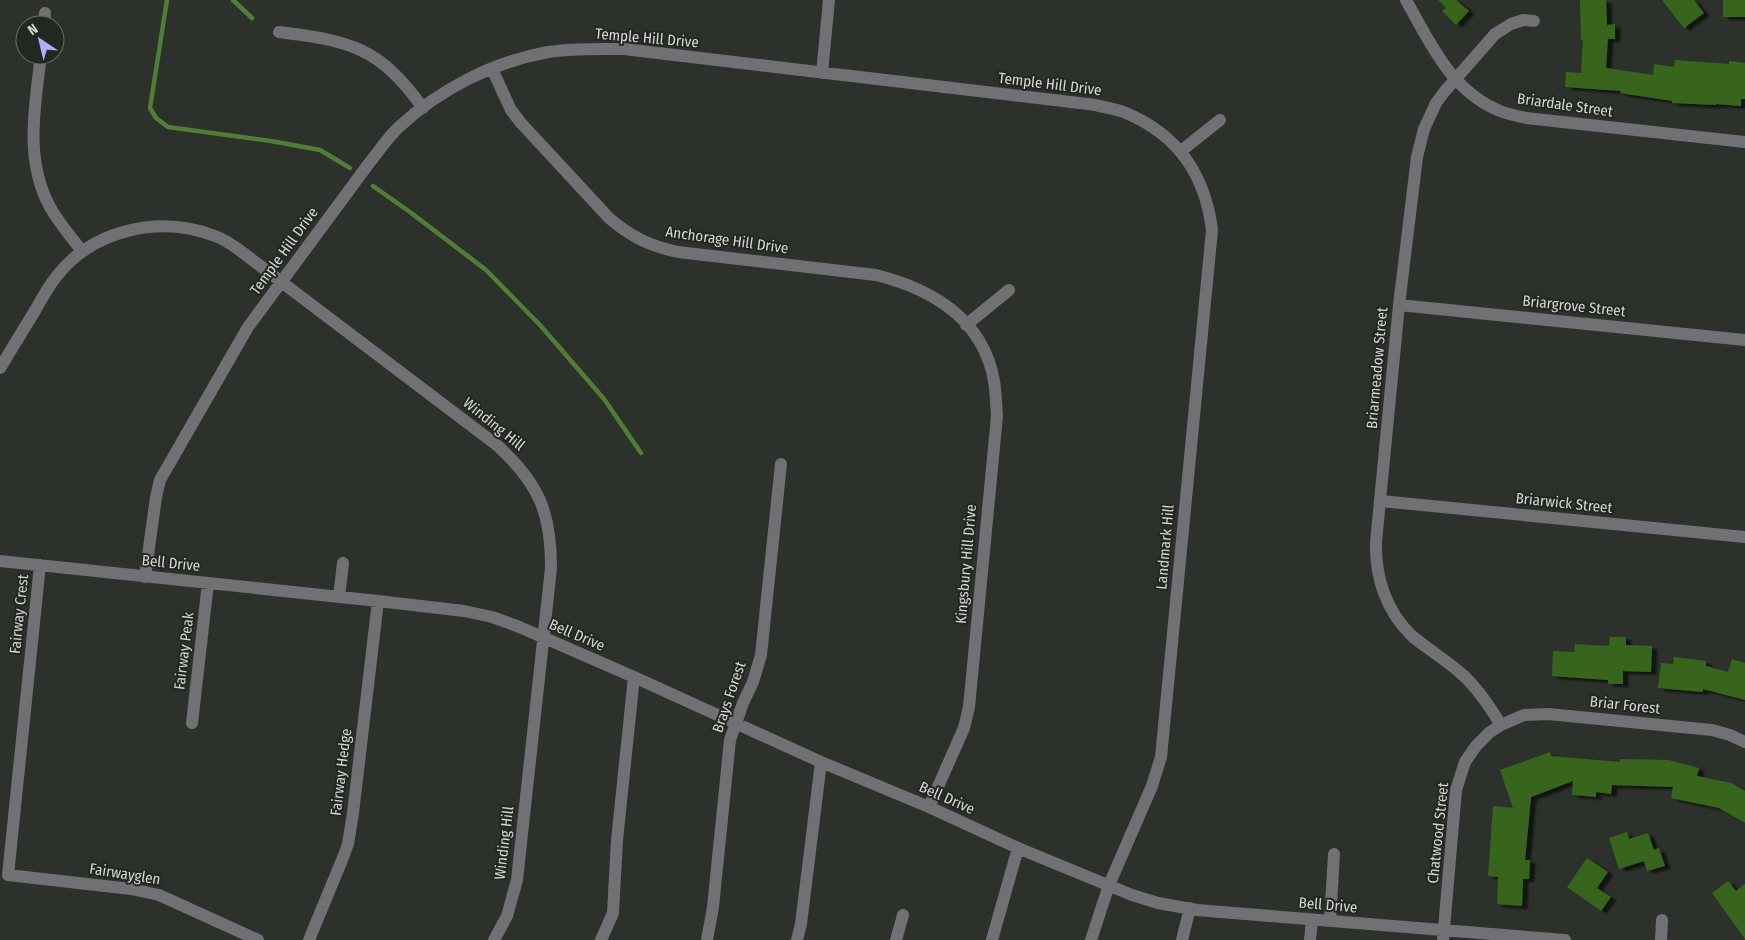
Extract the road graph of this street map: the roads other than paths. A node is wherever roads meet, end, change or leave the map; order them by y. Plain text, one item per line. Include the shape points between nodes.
1 (829, 0) edge
2 (1406, 0) edge
3 (1534, 21) dead end
4 (279, 32) dead end
5 (40, 65) edge
6 (492, 69) junction
7 (822, 73) junction
8 (1455, 80) junction
9 (424, 108) junction
10 (1220, 120) dead end
11 (1745, 142) edge
12 (1181, 151) junction
13 (82, 251) junction
14 (282, 283) junction
15 (1010, 290) dead end
16 (1399, 305) junction
17 (966, 325) junction
18 (1745, 340) edge
19 (0, 368) edge
20 (781, 464) dead end
21 (1381, 501) junction
22 (1745, 537) edge
23 (0, 561) edge
24 (343, 563) dead end
25 (40, 565) junction
26 (145, 577) junction
27 (208, 583) junction
28 (339, 597) junction
29 (378, 601) junction
30 (543, 638) junction
31 (634, 677) junction
32 (192, 723) dead end
33 (736, 723) junction
34 (1501, 725) junction
35 (1745, 742) edge
36 (821, 762) junction
37 (929, 807) junction
38 (1018, 848) junction
39 (1334, 854) dead end
40 (8, 876) joint
41 (1109, 885) junction
42 (1190, 908) junction
43 (903, 915) dead end
44 (1312, 920) junction
45 (1662, 920) dead end
46 (1330, 921) junction
47 (1444, 935) edge
48 (258, 940) edge
49 (309, 940) edge
50 (494, 940) edge
51 (601, 940) edge
52 (707, 940) edge
53 (797, 940) edge
54 (896, 940) edge
55 (992, 940) edge
56 (1091, 940) edge
57 (1182, 940) edge
58 (1310, 940) edge
59 (1564, 940) edge
60 (1661, 940) edge

1 - 7 street
2 - 8 street, Briardale Street via 1435,53
3 - 8 street, Briarmeadow Street via 1517,22 1495,34
4 - 9 street via 322,37 354,46 375,57 408,87
5 - 13 street via 33,123 35,163 50,207
6 - 7 street, Temple Hill Drive via 549,52 589,48
6 - 9 street, Temple Hill Drive via 463,81
6 - 17 street, Anchorage Hill Drive via 511,110 521,123 609,218 631,235 652,246 678,252 896,280 918,288 949,306
7 - 12 street, Temple Hill Drive via 1096,105 1124,112 1150,125
8 - 11 street, Briardale Street via 1475,97 1499,110 1526,118
8 - 16 street, Briarmeadow Street via 1436,103 1424,129 1417,158
9 - 14 street, Temple Hill Drive via 399,127 370,162
10 - 12 street
12 - 41 street, Landmark Hill via 1202,187 1212,230 1162,747 1152,786
13 - 14 street, Winding Hill via 123,232 151,226 179,227 216,236
13 - 19 street, Winding Hill via 57,276
14 - 26 street, Temple Hill Drive via 248,328 160,480
14 - 30 street, Winding Hill via 498,446 526,474 545,512 551,540
15 - 17 street
16 - 18 street, Briargrove Street
16 - 21 street, Briarmeadow Street
17 - 37 street, Kingsbury Hill Drive via 991,368 995,382 996,416 969,707 964,728
20 - 33 street, Brays Forest via 761,655
21 - 22 street, Briarwick Street
21 - 34 street, Briarmeadow Street via 1376,554 1378,577 1386,599 1412,636 1474,686
23 - 25 street, Bell Drive
24 - 28 street
25 - 26 street, Bell Drive
25 - 40 street, Fairway Crest
26 - 27 street, Bell Drive
27 - 28 street, Bell Drive
27 - 32 street, Fairway Peak
28 - 29 street, Bell Drive
29 - 30 street, Bell Drive via 492,617
29 - 49 street, Fairway Hedge via 348,844
30 - 31 street, Bell Drive
30 - 50 street, Winding Hill via 517,880 507,916
31 - 33 street, Bell Drive
31 - 51 street via 613,913
33 - 36 street, Bell Drive
33 - 52 street, Brays Forest via 730,740
34 - 35 street, Briar Forest via 1524,716 1548,714 1712,730
34 - 47 street, Chatwood Street via 1476,746 1465,762 1456,790
36 - 37 street, Bell Drive
36 - 53 street via 802,924
37 - 38 street, Bell Drive
38 - 41 street, Bell Drive
38 - 55 street
39 - 46 street
40 - 48 street, Fairwayglen via 159,895
41 - 42 street, Bell Drive via 1158,903
41 - 56 street, Landmark Hill
42 - 44 street, Bell Drive
42 - 57 street
43 - 54 street
44 - 46 street, Bell Drive
44 - 58 street
45 - 60 street
46 - 47 street, Bell Drive
47 - 59 street, Bell Drive

